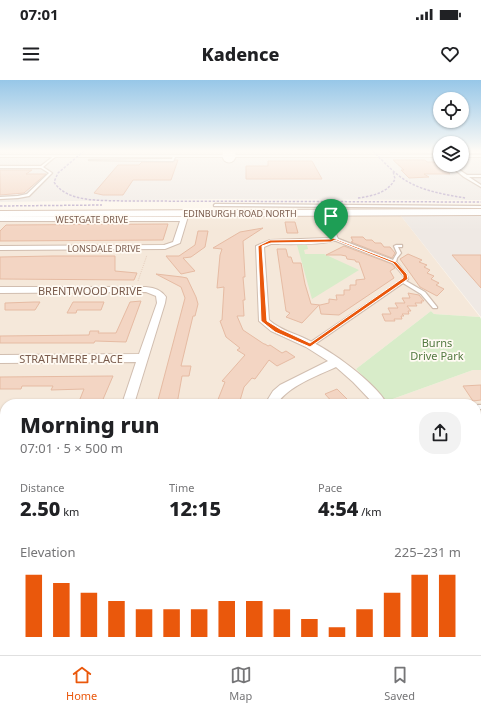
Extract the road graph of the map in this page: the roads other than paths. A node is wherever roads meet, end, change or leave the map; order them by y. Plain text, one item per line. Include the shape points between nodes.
1 (46, 178) edge
2 (468, 178) edge
3 (481, 186) edge
4 (0, 198) edge
5 (216, 201) dead end
6 (481, 207) edge
7 (214, 209) junction
8 (481, 212) edge
9 (325, 213) junction
10 (0, 214) edge
11 (186, 216) junction
12 (0, 220) edge
13 (335, 239) junction
14 (401, 246) dead end
15 (0, 248) edge
16 (394, 262) junction
17 (403, 281) junction
18 (0, 290) edge
19 (435, 307) dead end
20 (310, 345) junction
21 (142, 358) junction
22 (0, 359) edge
23 (336, 362) junction
24 (130, 399) edge
25 (274, 399) edge
26 (376, 399) edge

1 - 4 lane via 28,195
2 - 3 lane
5 - 7 lane
6 - 7 lane
7 - 9 main road, EDINBURGH ROAD NORTH
7 - 11 main road, EDINBURGH ROAD NORTH
8 - 9 main road, EDINBURGH ROAD NORTH
9 - 13 street
10 - 11 main road, EDINBURGH ROAD NORTH
11 - 12 street, WESTGATE DRIVE
11 - 15 street, LONSDALE DRIVE via 176,244 165,247
13 - 16 lane
13 - 20 street via 270,242 260,246 264,321
14 - 16 lane via 396,246 399,253
16 - 17 lane via 405,275 406,279
17 - 19 lane via 423,293
17 - 20 lane
18 - 21 street, BRENTWOOD DRIVE via 151,290 159,293 162,297
20 - 23 street
21 - 22 street, STRATHMERE PLACE
21 - 24 street, BRENTWOOD DRIVE
23 - 25 street via 284,388
23 - 26 street

